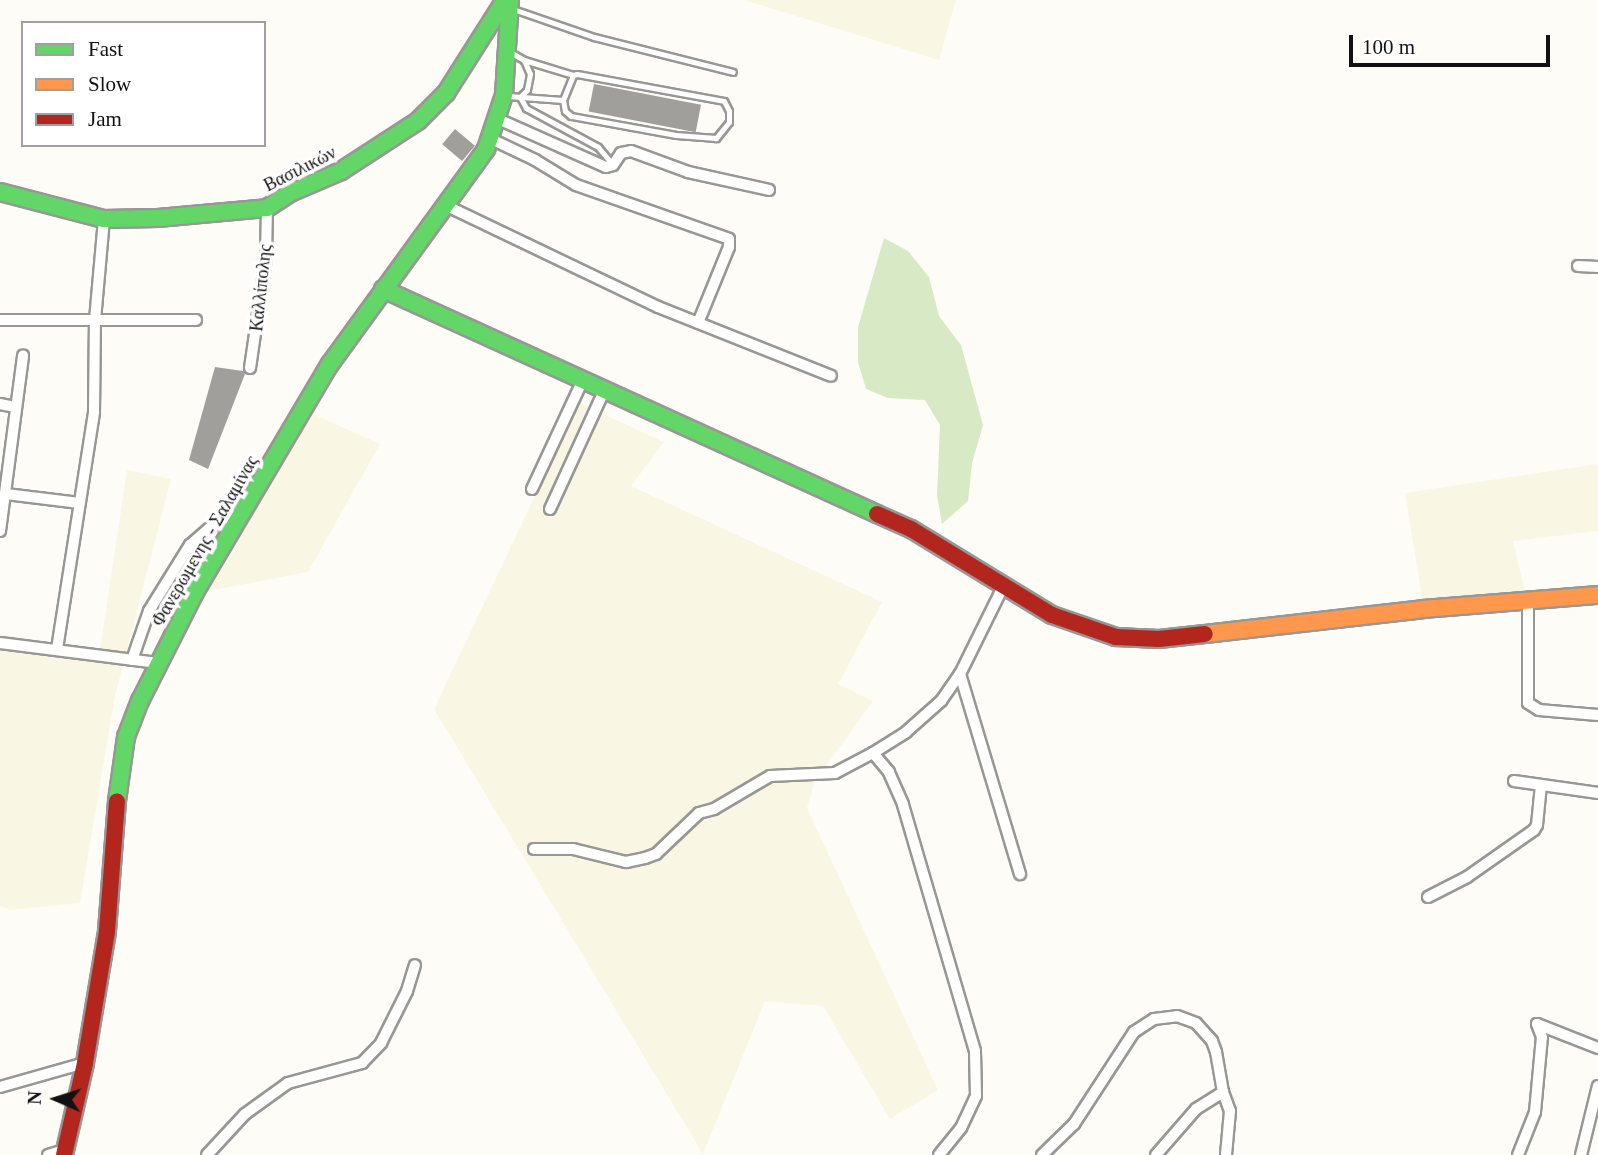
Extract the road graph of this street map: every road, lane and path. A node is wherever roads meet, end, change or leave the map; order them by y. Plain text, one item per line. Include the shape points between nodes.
1 (508, 3) edge
2 (509, 51) junction
3 (524, 60) junction
4 (733, 72) dead end
5 (573, 75) junction
6 (512, 96) junction
7 (563, 100) junction
8 (498, 119) junction
9 (491, 139) junction
10 (613, 165) junction
11 (768, 190) dead end
12 (0, 192) edge
13 (447, 206) junction
14 (267, 208) junction
15 (104, 219) junction
16 (1578, 266) dead end
17 (1598, 267) edge
18 (383, 289) junction
19 (0, 320) edge
20 (95, 320) junction
21 (196, 320) dead end
22 (698, 323) junction
23 (23, 356) dead end
24 (250, 368) dead end
25 (831, 376) dead end
26 (582, 382) junction
27 (604, 391) junction
28 (0, 404) edge
29 (16, 407) junction
30 (532, 489) dead end
31 (6, 494) junction
32 (79, 503) junction
33 (550, 509) dead end
34 (243, 513) junction
35 (0, 531) edge
36 (1003, 587) junction
37 (1598, 595) edge
38 (1528, 600) junction
39 (0, 643) edge
40 (57, 649) junction
41 (132, 660) junction
42 (158, 663) junction
43 (960, 674) junction
44 (1598, 715) edge
45 (873, 753) junction
46 (1514, 781) dead end
47 (1541, 785) junction
48 (1598, 793) edge
49 (534, 849) dead end
50 (1020, 874) dead end
51 (1429, 897) dead end
52 (415, 965) dead end
53 (1598, 1048) edge
54 (85, 1063) junction
55 (1598, 1086) edge
56 (0, 1087) edge
57 (1223, 1092) junction
58 (59, 1153) edge
59 (207, 1155) edge
60 (939, 1155) edge
61 (1042, 1155) edge
62 (1156, 1155) edge
63 (1226, 1155) edge
64 (1518, 1155) edge
65 (1581, 1155) edge

1 - 2 street, Φανερωμενης - Σαλαμίνας
1 - 4 lane via 594,37
1 - 14 street, Βασιλικών via 446,93 418,121 341,171 290,192
2 - 3 lane
2 - 6 street, Φανερωμενης - Σαλαμίνας
3 - 5 lane
3 - 6 lane via 530,74 527,89
5 - 7 lane
5 - 7 lane via 724,102 729,122 716,138 676,135 571,116
6 - 7 lane
6 - 8 street, Φανερωμενης - Σαλαμίνας
6 - 10 lane via 536,115 569,128 598,147
8 - 9 street, Φανερωμενης - Σαλαμίνας
8 - 10 street via 607,167
9 - 13 street, Φανερωμενης - Σαλαμίνας
9 - 22 street via 576,185 729,239
10 - 11 street via 621,153 631,151 688,172
12 - 15 street, Βασιλικών
13 - 18 street, Φανερωμενης - Σαλαμίνας
13 - 22 street
14 - 15 street, Βασιλικών
14 - 24 street, Καλλίπολης via 266,258
15 - 20 street
16 - 17 street
18 - 26 street
18 - 34 street, Φανερωμενης - Σαλαμίνας via 330,364
19 - 20 street
20 - 21 street
20 - 32 street via 94,412
22 - 25 street
23 - 29 street
26 - 27 street
26 - 30 street
27 - 33 street
27 - 36 street via 911,529
28 - 29 street
29 - 31 street
31 - 32 street
31 - 35 street
32 - 40 street
34 - 41 street via 219,520 190,545 149,611
34 - 42 street, Φανερωμενης - Σαλαμίνας
36 - 38 street via 1082,628 1135,639
36 - 43 street
37 - 38 street
38 - 44 street via 1528,703 1539,710
39 - 40 street
40 - 41 street
41 - 42 street
42 - 54 street, Φανερωμενης - Σαλαμίνας via 126,737 119,771 108,918
43 - 45 street via 941,701
43 - 50 street
45 - 49 street via 835,773 770,776 699,813 656,854 645,858 625,862 573,849
45 - 60 street via 889,772 903,804 975,1051 976,1096 965,1121
46 - 47 street
47 - 48 street
47 - 51 street via 1534,830
52 - 59 street via 380,1043 362,1063 288,1083 245,1114
53 - 64 street via 1537,1024 1542,1037 1535,1112
54 - 56 street
54 - 58 street, Φανερωμενης - Σαλαμίνας
55 - 65 street
57 - 61 street via 1212,1041 1196,1023 1177,1016 1154,1019 1134,1032 1074,1124
57 - 62 street via 1196,1109
57 - 63 street via 1230,1111

